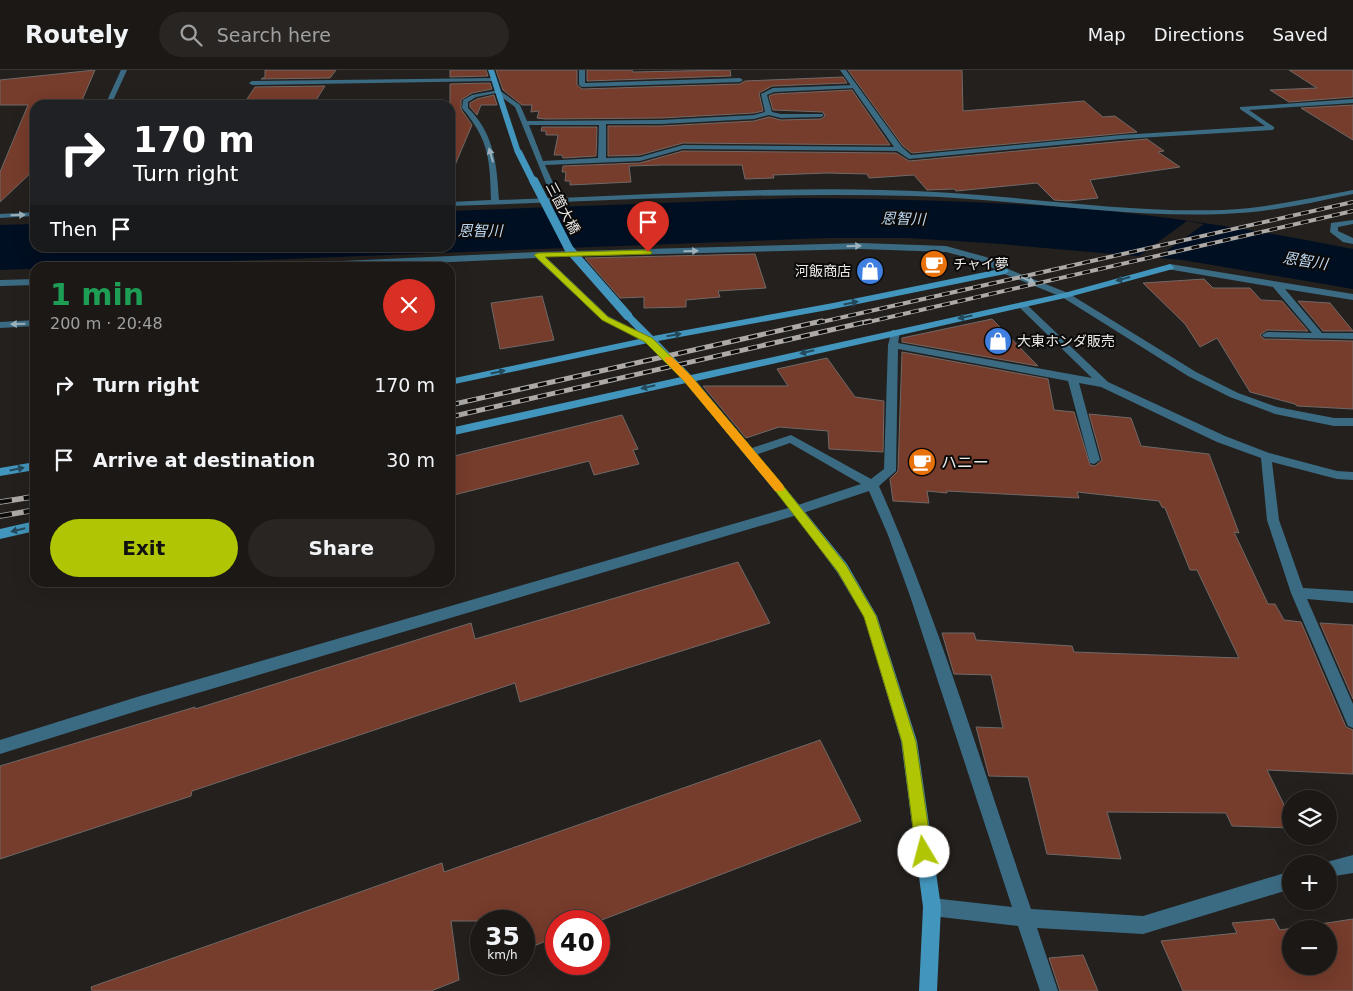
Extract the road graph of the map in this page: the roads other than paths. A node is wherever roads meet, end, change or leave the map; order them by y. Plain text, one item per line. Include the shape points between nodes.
1 (124, 70) edge
2 (491, 70) edge
3 (582, 70) edge
4 (843, 70) edge
5 (493, 79) junction
6 (740, 80) dead end
7 (252, 83) dead end
8 (855, 87) junction
9 (497, 91) junction
10 (110, 100) edge
11 (1353, 101) edge
12 (1338, 102) junction
13 (1353, 111) edge
14 (770, 113) junction
15 (821, 115) dead end
16 (603, 122) junction
17 (524, 123) junction
18 (898, 148) junction
19 (602, 160) junction
20 (540, 163) junction
21 (1353, 192) edge
22 (557, 201) junction
23 (495, 203) junction
24 (455, 204) edge
25 (30, 214) edge
26 (0, 216) edge
27 (1353, 222) edge
28 (1353, 241) edge
29 (538, 255) junction
30 (393, 261) joint
31 (373, 262) edge
32 (1005, 271) junction
33 (30, 282) edge
34 (0, 283) edge
35 (1276, 284) junction
36 (1065, 295) junction
37 (1353, 298) edge
38 (1022, 305) junction
39 (30, 324) edge
40 (0, 325) edge
41 (896, 332) junction
42 (1268, 335) dead end
43 (1320, 336) junction
44 (1353, 336) edge
45 (648, 340) junction
46 (893, 345) junction
47 (688, 378) junction
48 (1073, 378) junction
49 (455, 381) edge
50 (1104, 384) junction
51 (1353, 422) edge
52 (455, 431) edge
53 (750, 453) junction
54 (1266, 456) junction
55 (1094, 460) dead end
56 (30, 467) edge
57 (0, 472) edge
58 (1353, 476) edge
59 (872, 485) junction
60 (796, 510) junction
61 (30, 527) edge
62 (0, 534) edge
63 (1298, 593) junction
64 (1353, 597) edge
65 (1353, 721) edge
66 (0, 747) edge
67 (1353, 864) edge
68 (1337, 867) edge
69 (1282, 883) edge
70 (932, 907) junction
71 (1026, 918) junction
72 (928, 991) edge
73 (1049, 991) edge

1 - 10 street
2 - 5 street, 三箇大橋
3 - 6 street via 582,84
4 - 8 street
5 - 7 street
5 - 9 street, 三箇大橋
8 - 14 street via 773,90 764,94
8 - 18 street
9 - 17 street via 518,106
23 -> 9 street via 494,166 488,144 475,116 465,108 464,101
9 - 45 street, 三箇大橋, bridge via 519,154 569,249
11 - 12 street
12 - 13 street
12 - 18 street via 1242,108 1272,128 1121,137 909,157
14 - 15 street via 781,116
14 - 16 street via 754,117
16 - 17 street
16 - 19 street
17 - 20 street
18 - 19 street via 683,148 640,160
19 - 20 street
20 - 22 street
21 - 22 street via 1264,209 1222,212 1130,210 935,194 824,192
22 - 23 street
23 - 24 street
26 -> 25 street
27 - 28 street via 1334,225 1334,232
29 - 30 street
29 -> 32 street via 861,246 946,249 983,259
29 - 45 street via 605,318
30 - 31 street
32 -> 36 street
45 -> 32 street
33 - 34 street
35 -> 36 street via 1170,267
35 - 37 street
35 - 43 street
36 - 38 street
36 - 51 street via 1192,374 1234,395 1275,410 1334,422
38 -> 41 street
38 - 50 street
39 -> 40 street
41 - 46 street
41 -> 47 street
42 - 43 street
43 - 44 street
45 - 47 street, 三箇大橋
49 -> 45 street
46 - 48 street
46 - 59 street via 890,471
47 -> 52 street
47 - 53 street, 三箇大橋
48 - 50 street
48 - 55 street
50 - 54 street via 1221,439
53 - 59 street via 791,439
53 - 60 street, 三箇大橋
54 - 58 street via 1337,475
54 - 63 street via 1273,520
57 -> 56 street
59 - 60 street
59 - 71 street via 917,596
60 - 66 street
60 - 70 street, 三箇大橋 via 842,568 870,616 909,742
61 -> 62 street
63 - 64 street
63 - 65 street
67 - 68 street
69 - 71 street via 1143,925
70 - 71 street
70 - 72 street, 三箇大橋
71 - 73 street

